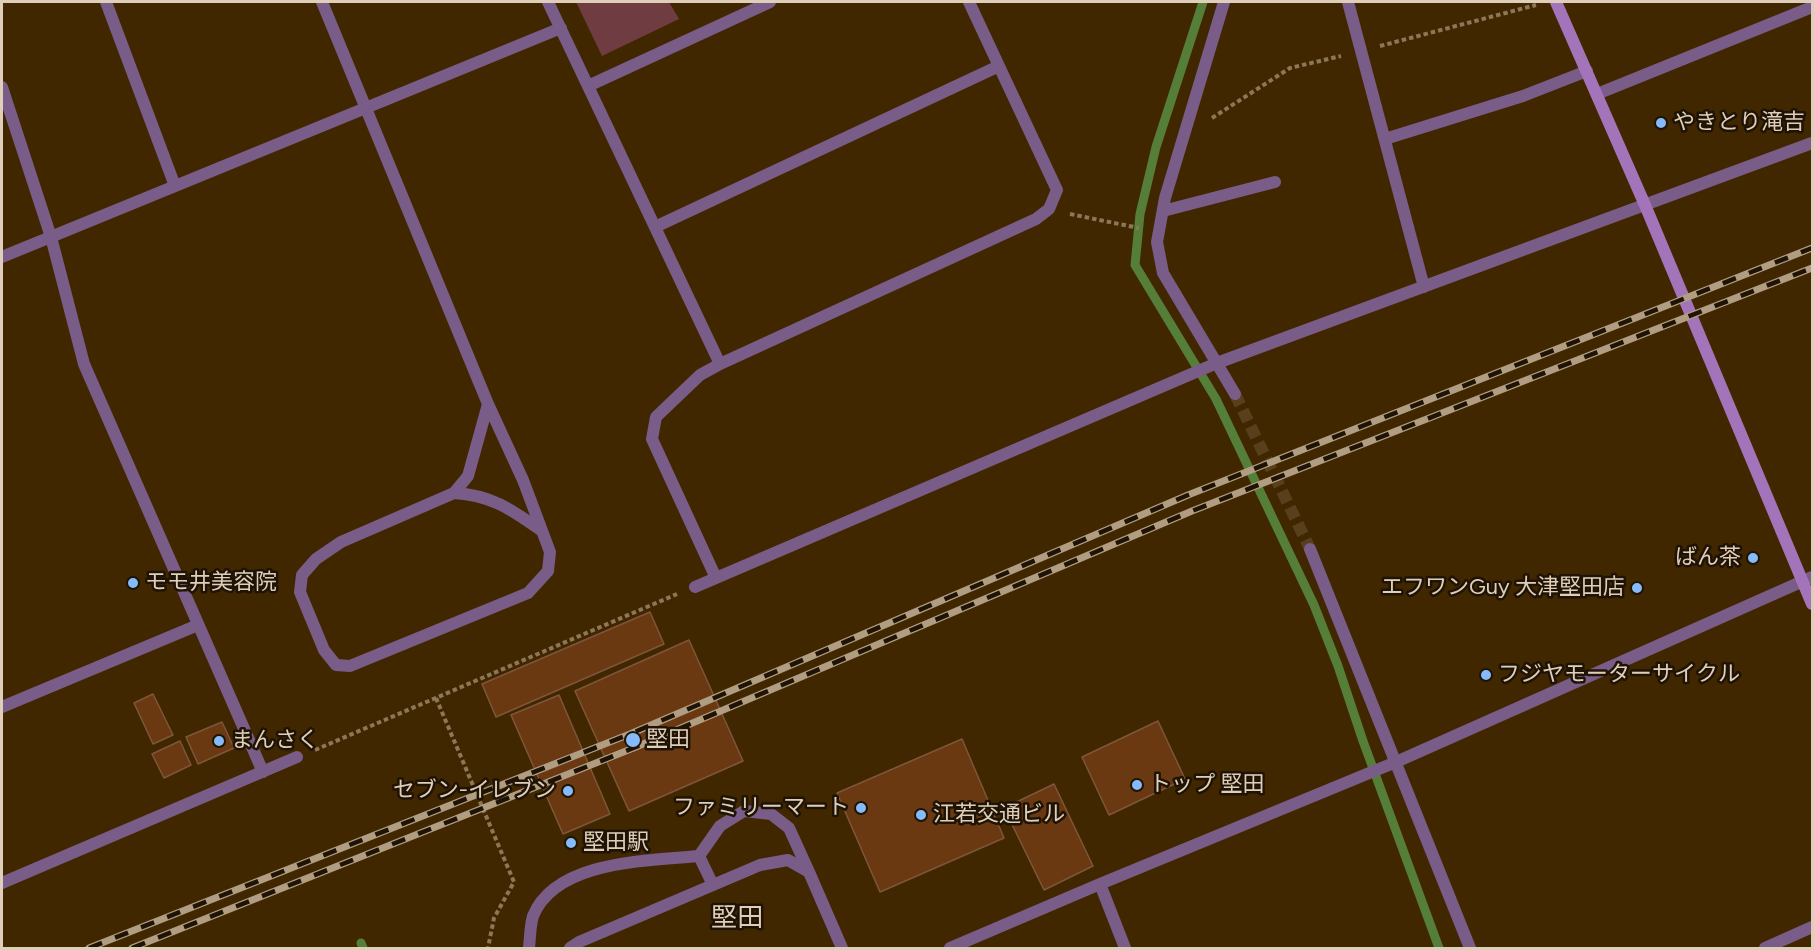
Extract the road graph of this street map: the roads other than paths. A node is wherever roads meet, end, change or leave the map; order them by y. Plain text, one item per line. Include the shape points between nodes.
1 (106, 2) edge
2 (322, 2) edge
3 (548, 2) edge
4 (770, 2) edge
5 (969, 2) edge
6 (1224, 2) edge
7 (1348, 2) edge
8 (1556, 2) edge
9 (1812, 7) edge
10 (561, 28) junction
11 (999, 66) junction
12 (1587, 72) junction
13 (588, 86) junction
14 (2, 87) edge
15 (1597, 94) junction
16 (366, 107) junction
17 (1385, 139) junction
18 (1812, 143) edge
19 (1275, 182) dead end
20 (175, 186) junction
21 (1645, 205) junction
22 (1163, 212) junction
23 (655, 227) junction
24 (51, 237) junction
25 (2, 257) edge
26 (1424, 286) junction
27 (720, 364) junction
28 (1213, 365) junction
29 (1235, 394) tunnel mouth
30 (488, 404) junction
31 (454, 493) junction
32 (542, 531) junction
33 (1310, 549) tunnel mouth
34 (716, 578) junction
35 (1808, 579) edge
36 (695, 587) road end
37 (1812, 604) edge
38 (198, 625) junction
39 (2, 707) edge
40 (297, 757) road end
41 (1392, 764) junction
42 (263, 772) junction
43 (699, 856) junction
44 (809, 872) junction
45 (2, 883) edge
46 (1100, 884) junction
47 (712, 885) junction
48 (1812, 927) edge
49 (529, 948) edge
50 (570, 948) edge
51 (842, 948) edge
52 (950, 948) edge
53 (1125, 948) edge
54 (1470, 948) edge
55 (1765, 948) edge

1 - 20 street
2 - 16 street
3 - 10 street
4 - 13 street
5 - 11 street
6 - 22 street
7 - 17 street
8 - 12 street
9 - 15 street
10 - 13 street
10 - 16 street
11 - 23 street
11 - 27 street via 1057,190 1049,209 1036,219
12 - 15 street
12 - 17 street
13 - 23 street
14 - 24 street
15 - 21 street
16 - 20 street
16 - 30 street
17 - 26 street
18 - 21 street
19 - 22 street
20 - 24 street
21 - 26 street
21 - 35 street
22 - 28 street via 1157,242 1162,273
23 - 27 street
24 - 25 street
24 - 38 street via 84,364
26 - 28 street
27 - 34 street via 700,375 656,417 652,439
28 - 29 street
28 - 34 street
30 - 31 street via 468,476
30 - 32 street
31 - 32 street via 474,494 506,507
31 - 32 street via 341,542 316,559 302,575 300,591 324,650 336,665 350,666 528,593 548,571 550,552
33 - 41 street
34 - 36 street
35 - 37 street
35 - 41 street
38 - 39 street
38 - 42 street
40 - 42 street
41 - 46 street
41 - 54 street
42 - 45 street
43 - 44 street via 720,826 744,811 771,814 789,828
43 - 47 street
43 - 49 street via 621,863 583,873 550,891 533,917
44 - 47 street via 788,860 760,865
44 - 51 street
46 - 52 street
46 - 53 street
47 - 50 street
48 - 55 street

